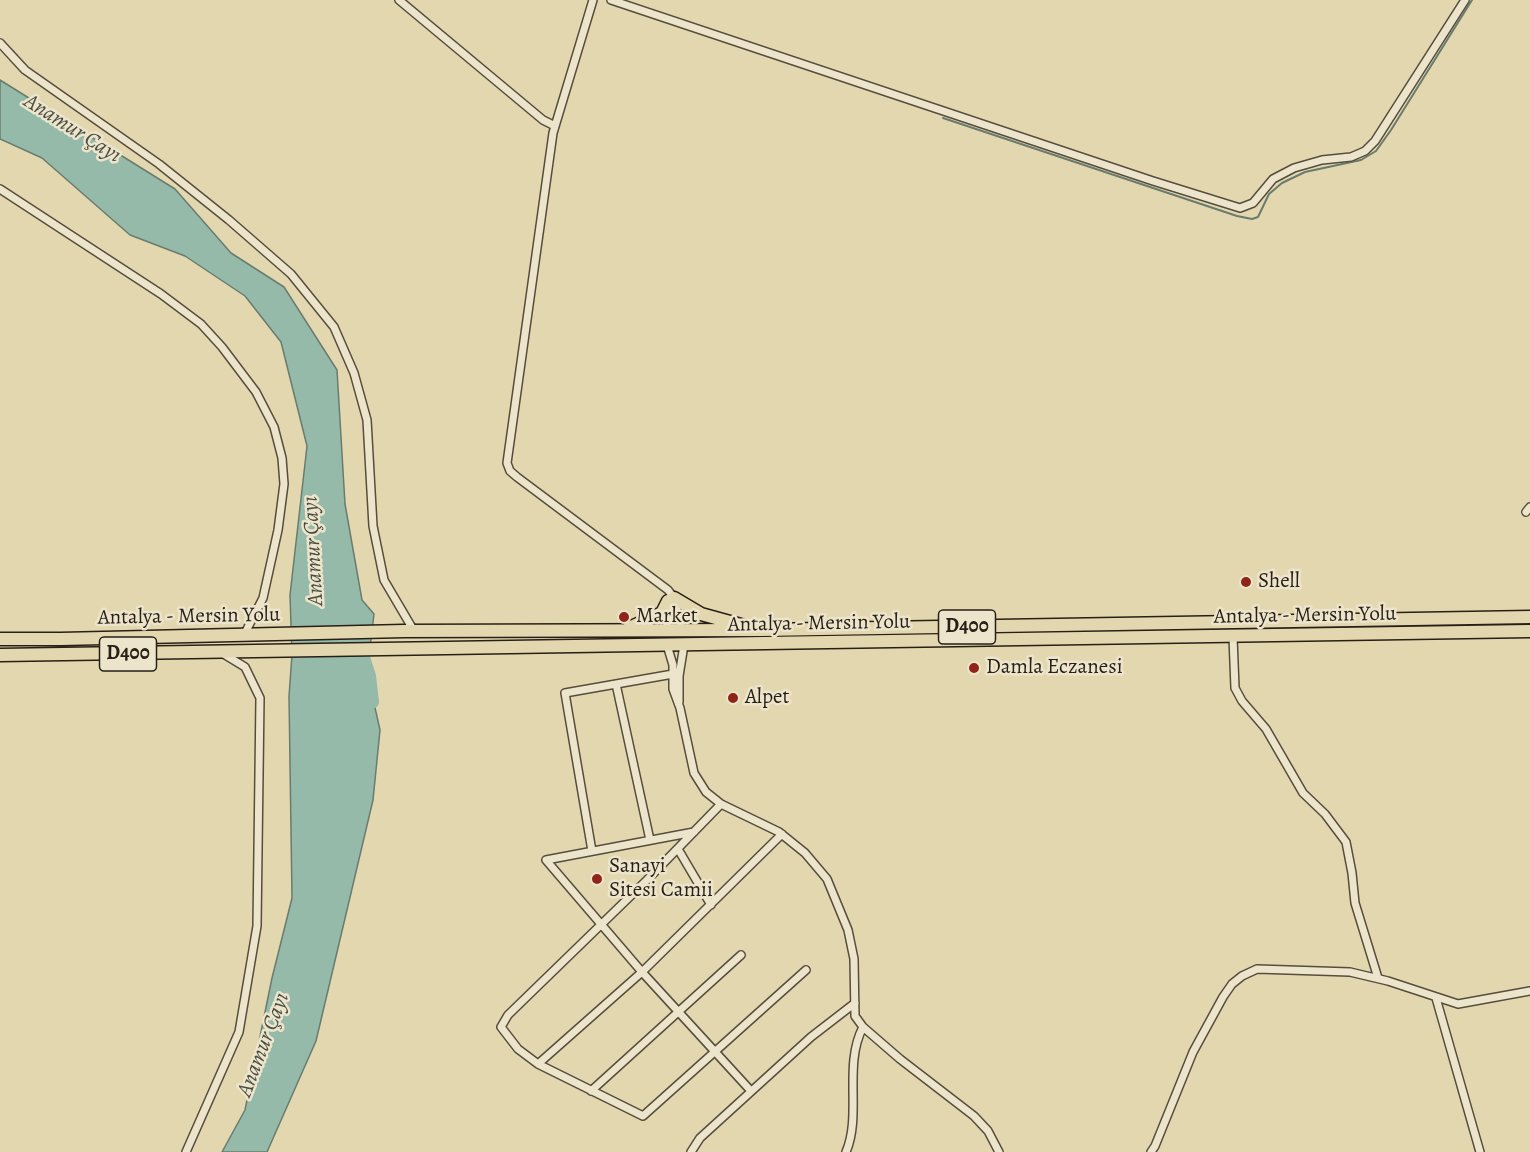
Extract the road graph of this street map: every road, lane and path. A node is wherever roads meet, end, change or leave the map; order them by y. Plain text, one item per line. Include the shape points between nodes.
1 (399, 0) edge
2 (593, 0) edge
3 (611, 0) edge
4 (1465, 0) edge
5 (0, 43) edge
6 (555, 126) junction
7 (0, 189) edge
8 (670, 596) junction
9 (1530, 617) edge
10 (622, 630) junction
11 (666, 630) junction
12 (682, 630) junction
13 (762, 630) junction
14 (409, 631) junction
15 (1530, 631) edge
16 (248, 635) junction
17 (1233, 637) junction
18 (0, 639) edge
19 (667, 645) junction
20 (684, 645) junction
21 (220, 651) junction
22 (0, 655) edge
23 (673, 674) junction
24 (616, 684) junction
25 (680, 708) junction
26 (721, 804) junction
27 (695, 831) junction
28 (782, 834) junction
29 (650, 840) junction
30 (678, 849) junction
31 (592, 851) junction
32 (711, 905) junction
33 (602, 924) junction
34 (741, 955) dead end
35 (806, 970) dead end
36 (642, 972) junction
37 (1378, 978) junction
38 (1530, 991) edge
39 (1436, 998) junction
40 (855, 1003) junction
41 (678, 1011) junction
42 (863, 1027) junction
43 (715, 1052) junction
44 (538, 1064) junction
45 (591, 1091) junction
46 (751, 1091) junction
47 (186, 1152) edge
48 (691, 1152) edge
49 (846, 1152) edge
50 (999, 1152) edge
51 (1151, 1152) edge
52 (1480, 1152) edge

1 - 6 street
2 - 6 street
3 - 4 street via 1240,208 1253,203 1273,180 1294,168 1365,151
5 - 14 street via 25,70 159,164 229,220 291,274 334,327 354,373 367,420 373,526 384,580
6 - 8 street via 507,463 517,477
7 - 16 street via 201,324 256,392 274,427 284,484 263,598
8 - 10 highway via 655,618
8 - 11 street
8 - 12 street
8 - 13 highway via 711,618
9 - 13 highway, Antalya - Mersin Yolu / D400
10 - 11 highway, Antalya - Mersin Yolu / D400
10 - 14 highway, Antalya - Mersin Yolu / D400
11 - 12 highway, Antalya - Mersin Yolu / D400
11 - 19 highway
12 - 13 highway, Antalya - Mersin Yolu / D400
12 - 20 highway
14 - 16 highway, Antalya - Mersin Yolu / D400
15 - 17 highway, Antalya - Mersin Yolu / D400
16 - 18 highway, Antalya - Mersin Yolu / D400
17 - 20 highway, Antalya - Mersin Yolu / D400
17 - 37 street via 1235,688 1266,729 1303,793 1346,843 1354,903
19 - 20 highway, Antalya - Mersin Yolu / D400
19 - 21 highway, Antalya - Mersin Yolu / D400
19 - 23 street
20 - 25 street via 679,676
21 - 22 highway, Antalya - Mersin Yolu / D400
21 - 47 street via 245,667 260,698 257,926 239,1032
23 - 24 street
23 - 25 street via 673,689
24 - 29 street
24 - 31 street via 565,693
25 - 26 street via 694,773 706,792
26 - 27 street
26 - 28 street
27 - 29 street
27 - 30 street
28 - 32 street
28 - 40 street via 827,879 841,910 854,959
29 - 31 street
30 - 32 street
30 - 33 street
31 - 33 street via 546,860
32 - 36 street
33 - 36 street
33 - 44 street via 508,1015 501,1027 518,1049
34 - 41 street
35 - 43 street
36 - 41 street
36 - 44 street
37 - 39 street
37 - 51 street via 1350,972 1278,968 1257,969 1242,976 1223,997 1193,1052
38 - 39 street via 1458,1004
39 - 52 street
40 - 42 street via 855,1016
40 - 46 street via 810,1037
41 - 43 street
41 - 45 street
42 - 49 street via 855,1041 851,1130
42 - 50 street via 974,1116
43 - 45 street via 643,1116
43 - 46 street
44 - 45 street
46 - 48 street via 700,1138

